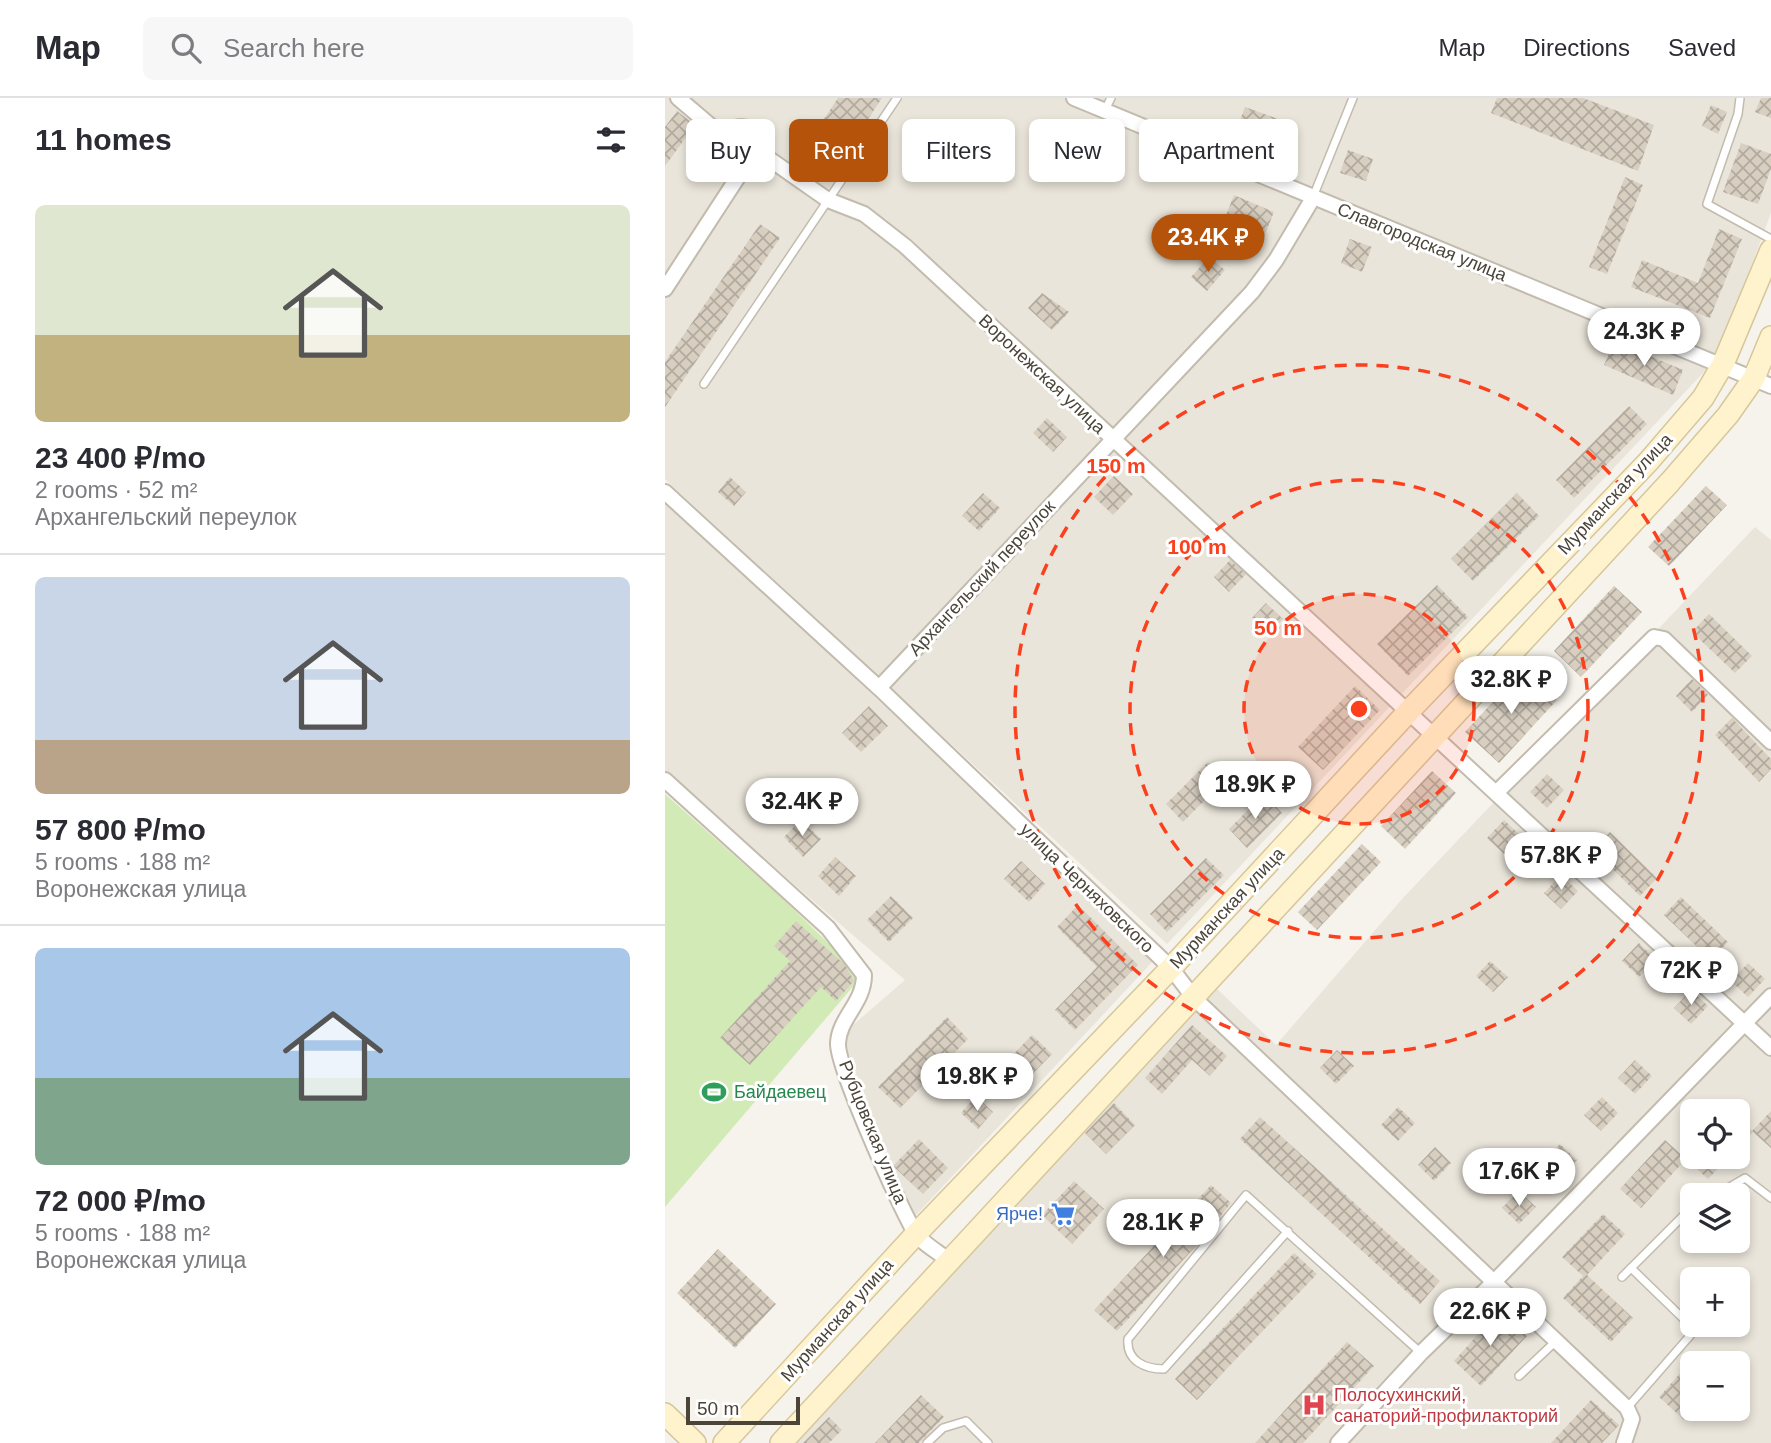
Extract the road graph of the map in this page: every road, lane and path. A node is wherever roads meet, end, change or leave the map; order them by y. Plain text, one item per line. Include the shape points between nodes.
1 (678, 98) edge
2 (897, 98) edge
3 (1074, 98) edge
4 (1111, 98) edge
5 (1353, 98) edge
6 (1740, 98) edge
7 (1104, 113) junction
8 (703, 119) edge
9 (775, 168) edge
10 (736, 182) edge
11 (1313, 198) junction
12 (828, 200) junction
13 (1771, 239) edge
14 (1771, 250) edge
15 (665, 289) edge
16 (1771, 337) edge
17 (1723, 364) junction
18 (1763, 382) edge
19 (704, 384) dead end
20 (1113, 439) junction
21 (665, 492) edge
22 (879, 688) junction
23 (1408, 712) junction
24 (1434, 735) junction
25 (1771, 742) edge
26 (665, 780) edge
27 (1496, 793) junction
28 (1171, 968) junction
29 (1771, 996) edge
30 (1193, 998) junction
31 (1744, 1022) junction
32 (1771, 1048) edge
33 (1736, 1183) edge
34 (1771, 1198) edge
35 (1680, 1219) edge
36 (1288, 1231) junction
37 (916, 1234) junction
38 (951, 1262) junction
39 (1631, 1268) junction
40 (1622, 1277) dead end
41 (1494, 1282) junction
42 (1556, 1341) junction
43 (1421, 1353) junction
44 (1519, 1376) dead end
45 (1627, 1408) junction
46 (665, 1414) edge
47 (695, 1443) edge
48 (723, 1443) edge
49 (781, 1443) edge
50 (927, 1443) edge
51 (988, 1443) edge
52 (1338, 1443) edge
53 (1624, 1443) edge

1 - 8 street, Воронежская улица
2 - 12 lane
3 - 7 street, Славгородская улица
4 - 7 lane
5 - 11 lane, Архангельский переулок
6 - 13 lane via 1707,204
7 - 11 street, Славгородская улица
9 - 12 street, Воронежская улица
10 - 15 street
11 - 17 street, Славгородская улица
11 - 20 street, Архангельский переулок via 1252,292
12 - 19 lane
12 - 20 street, Воронежская улица via 864,214 905,246
14 - 17 main road, Мурманская улица
16 - 18 main road, Мурманская улица
17 - 18 street, Славгородская улица
17 - 23 main road, Мурманская улица via 1703,398 1648,462
18 - 24 main road, Мурманская улица
20 - 22 street, Архангельский переулок
20 - 23 street, Воронежская улица
21 - 22 street, улица Черняховского
22 - 28 street, улица Черняховского
23 - 24 street, Воронежская улица
23 - 28 main road, Мурманская улица
24 - 27 street, Воронежская улица
24 - 30 main road, Мурманская улица
25 - 27 street via 1664,639 1654,636
26 - 37 street, Рубцовская улица via 828,928 865,975 860,999 838,1044 846,1074
27 - 31 street, Воронежская улица
28 - 30 street, улица Черняховского
28 - 37 main road, Мурманская улица
29 - 31 street
30 - 38 main road, Мурманская улица
30 - 41 street, улица Черняховского
31 - 32 street, Воронежская улица
31 - 41 street
33 - 34 lane via 1745,1178
35 - 39 lane
36 - 36 lane via 1246,1195 1128,1339 1127,1349 1135,1360 1149,1369 1164,1369
36 - 43 lane
37 - 38 street, Рубцовская улица
37 - 48 main road, Мурманская улица
38 - 49 main road, Мурманская улица
39 - 40 lane
39 - 45 lane via 1695,1329
41 - 42 street, улица Черняховского
41 - 43 street
42 - 44 lane
42 - 45 street, улица Черняховского
43 - 52 street
45 - 53 street via 1632,1419
46 - 47 main road
50 - 51 lane via 943,1428 966,1421

